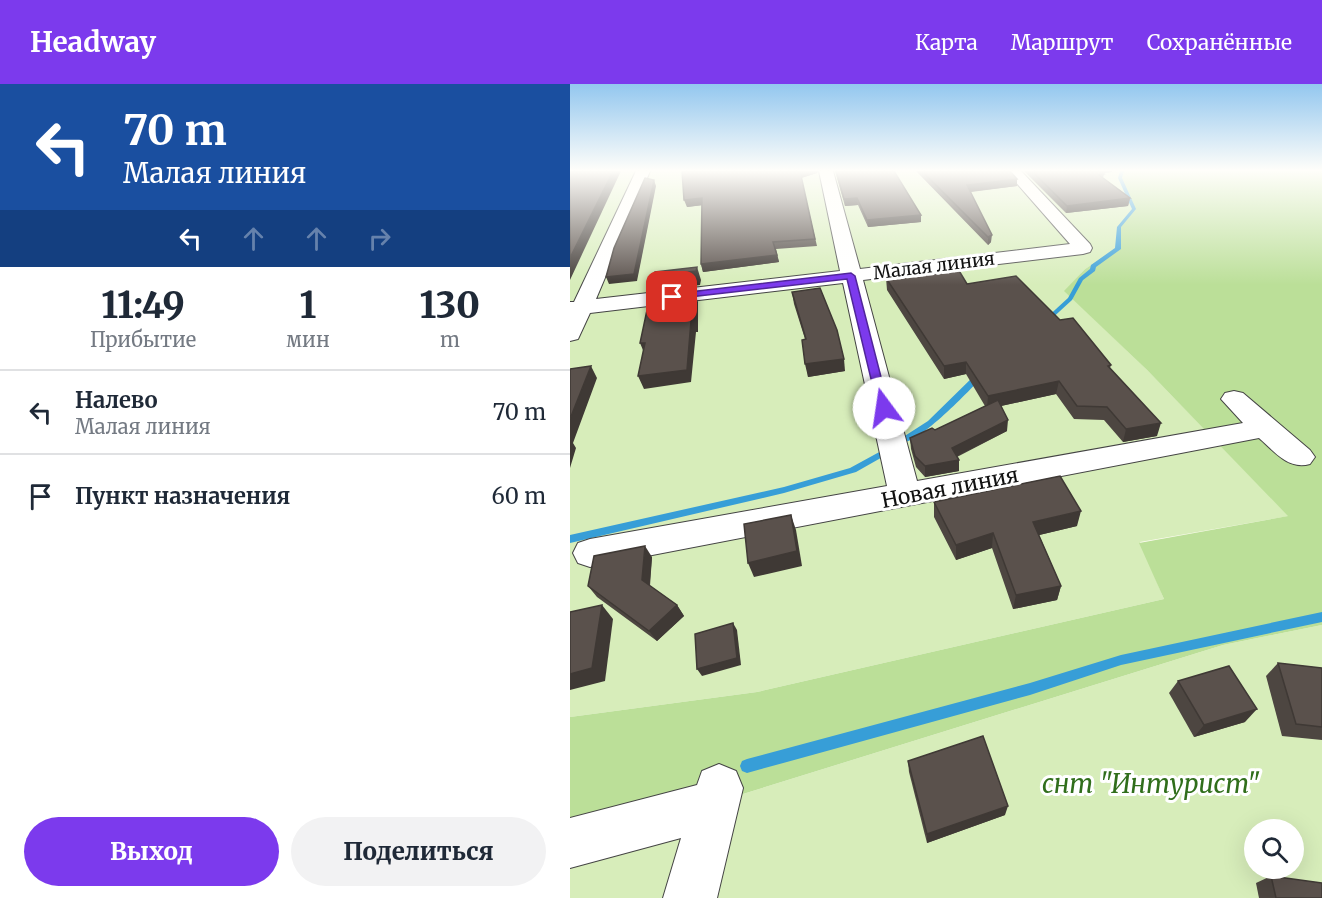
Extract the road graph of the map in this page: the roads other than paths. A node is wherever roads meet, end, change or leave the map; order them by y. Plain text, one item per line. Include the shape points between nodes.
1 (624, 209) edge
2 (835, 209) edge
3 (1048, 209) edge
4 (851, 276) junction
5 (576, 308) edge
6 (570, 334) edge
7 (1234, 399) dead end
8 (1265, 429) junction
9 (1300, 458) dead end
10 (905, 496) junction
11 (590, 553) dead end
12 (570, 843) edge
13 (690, 898) edge

1 - 5 street
2 - 4 street
3 - 4 street, Малая линия via 1083,248
4 - 5 street, Малая линия
4 - 10 street
5 - 6 street
7 - 8 street
8 - 9 street
8 - 10 street, Новая линия
10 - 11 street, Новая линия
12 - 13 street via 717,796

